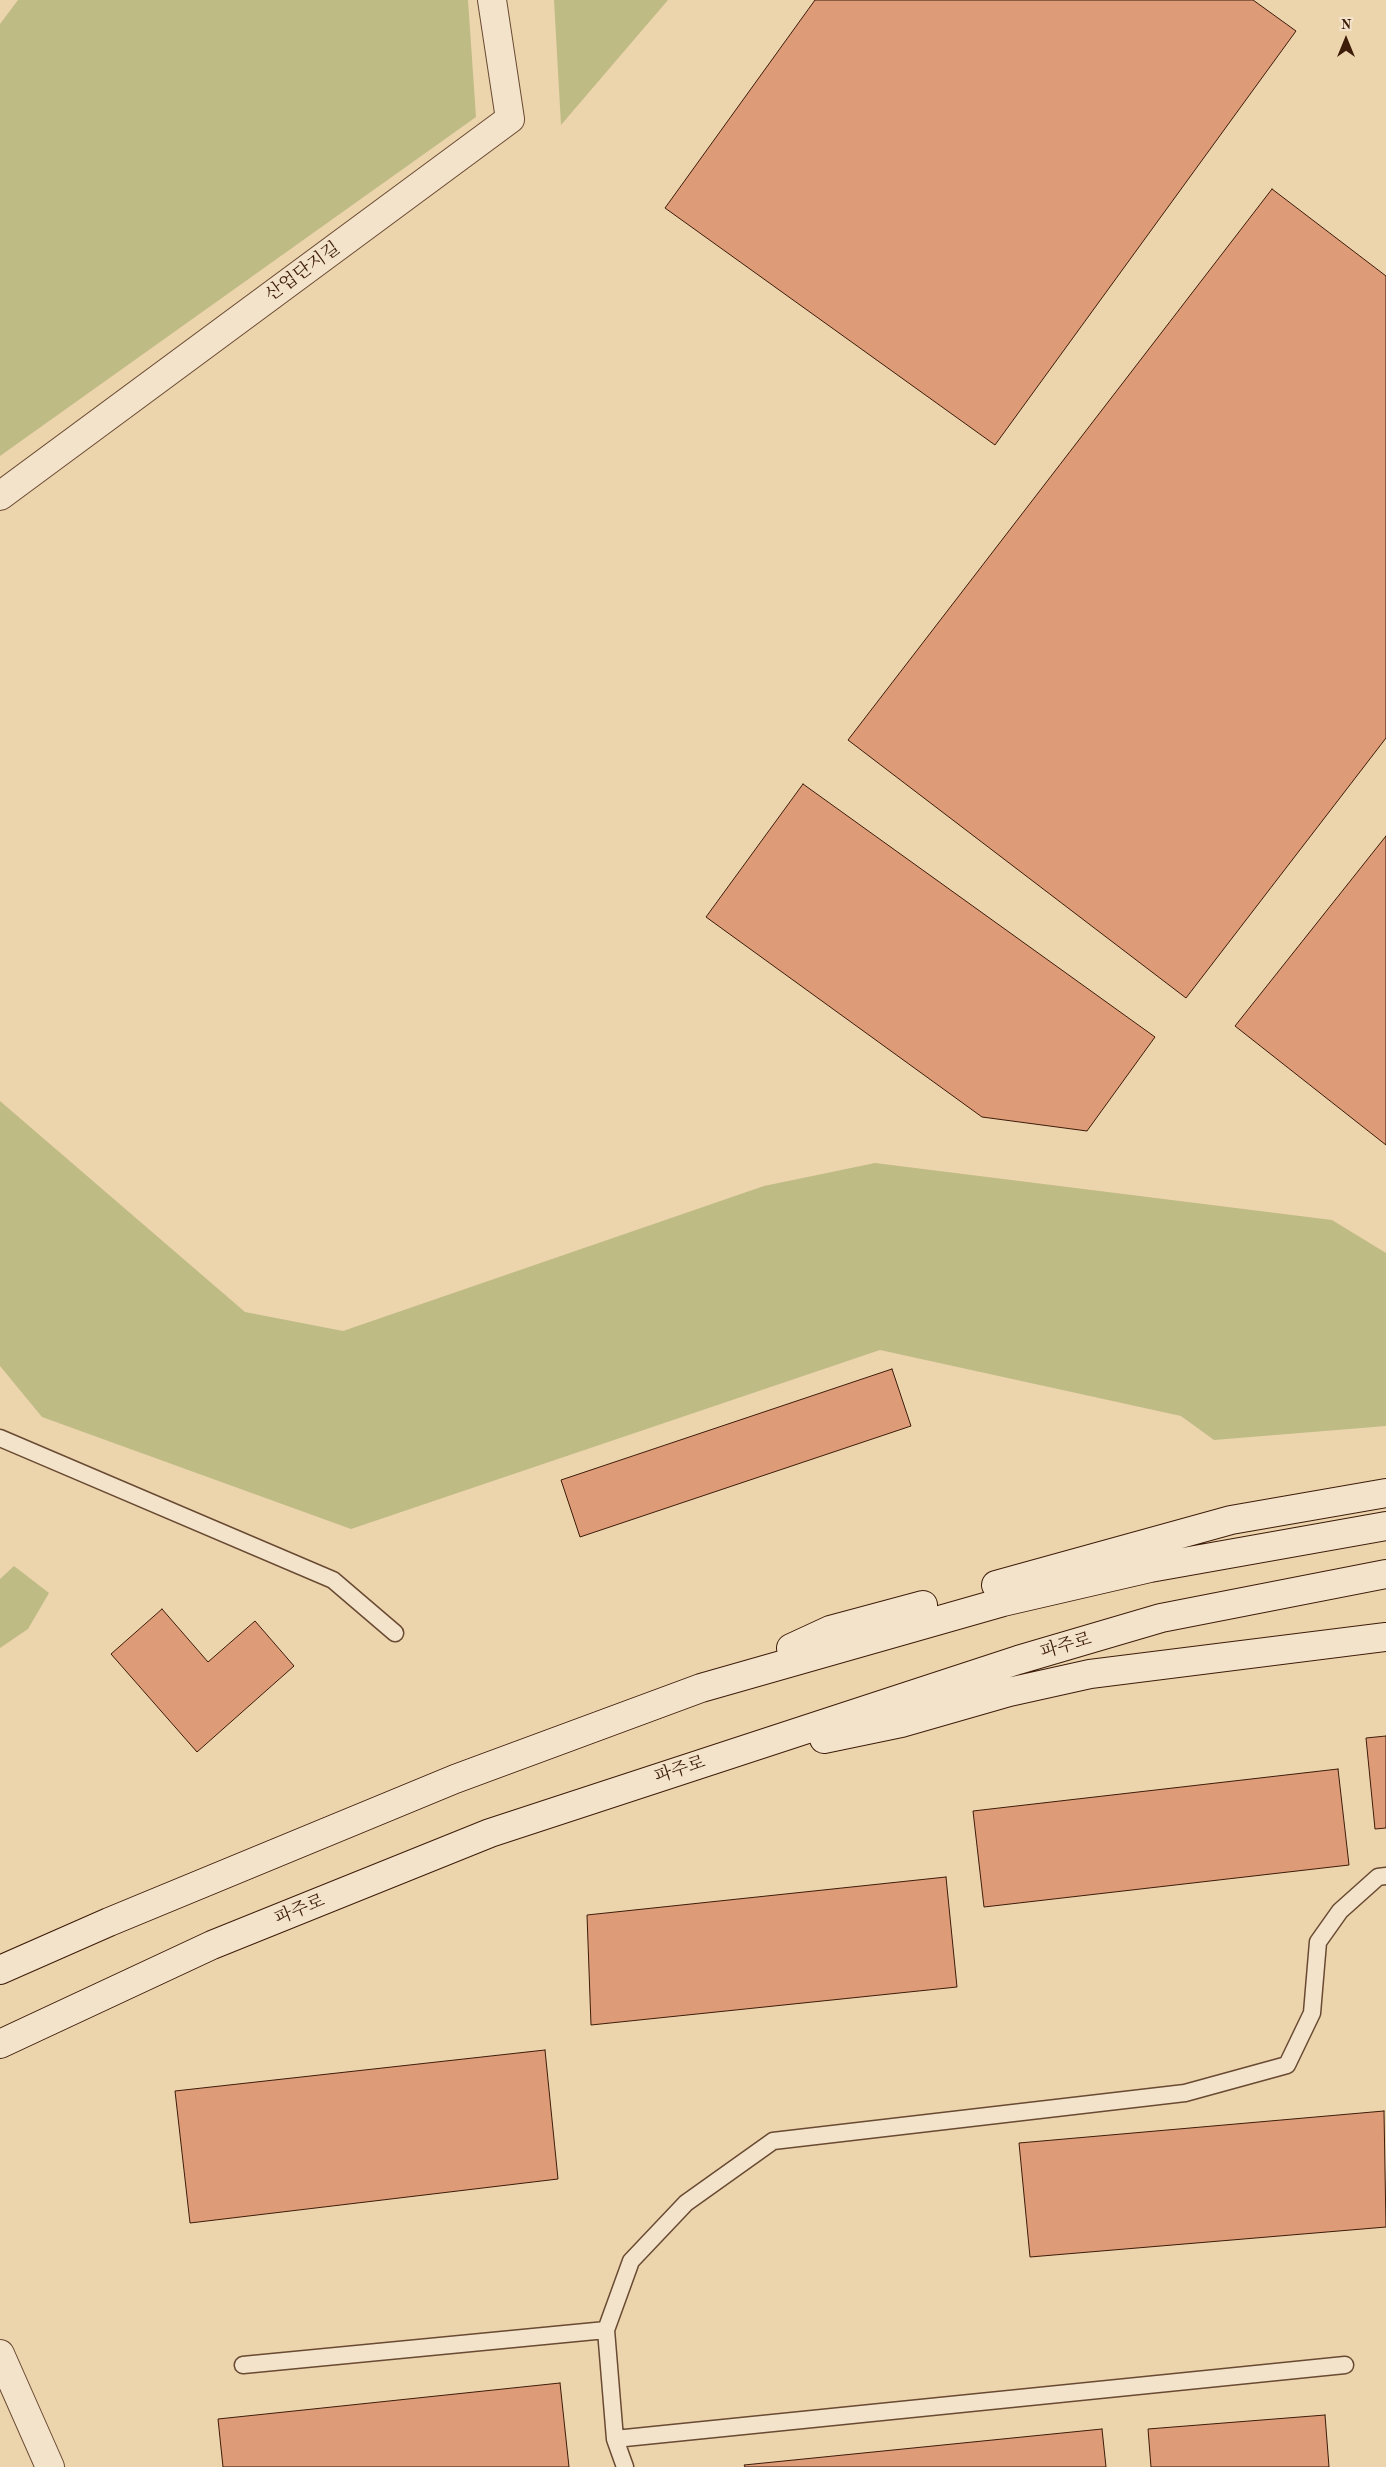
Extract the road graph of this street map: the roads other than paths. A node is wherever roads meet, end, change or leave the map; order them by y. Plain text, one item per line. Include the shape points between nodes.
1 (492, 0) edge
2 (0, 496) edge
3 (0, 1438) edge
4 (1386, 1493) edge
5 (1386, 1526) edge
6 (1386, 1574) edge
7 (395, 1632) dead end
8 (1386, 1637) edge
9 (701, 1688) junction
10 (685, 1768) junction
11 (1386, 1876) edge
12 (0, 1970) edge
13 (0, 2044) edge
14 (606, 2330) junction
15 (0, 2354) edge
16 (244, 2364) dead end
17 (1345, 2364) dead end
18 (615, 2439) junction
19 (50, 2467) edge
20 (625, 2467) edge

1 - 2 main road, 산업단지길 via 510,119
3 - 7 lane via 333,1580
4 - 9 main road via 1231,1520 830,1630
5 - 9 main road via 1150,1568 1002,1602
6 - 10 main road, 파주로 via 1161,1618 1018,1660
8 - 10 main road via 1090,1674 1009,1692 901,1723
9 - 12 main road via 455,1779
10 - 13 main road, 파주로 via 490,1833 212,1945
11 - 14 lane via 1378,1877 1340,1911 1318,1942 1312,2013 1287,2065 1185,2093 774,2142 686,2203 631,2261
14 - 16 lane
14 - 18 lane
15 - 19 main road
17 - 18 lane
18 - 20 lane

